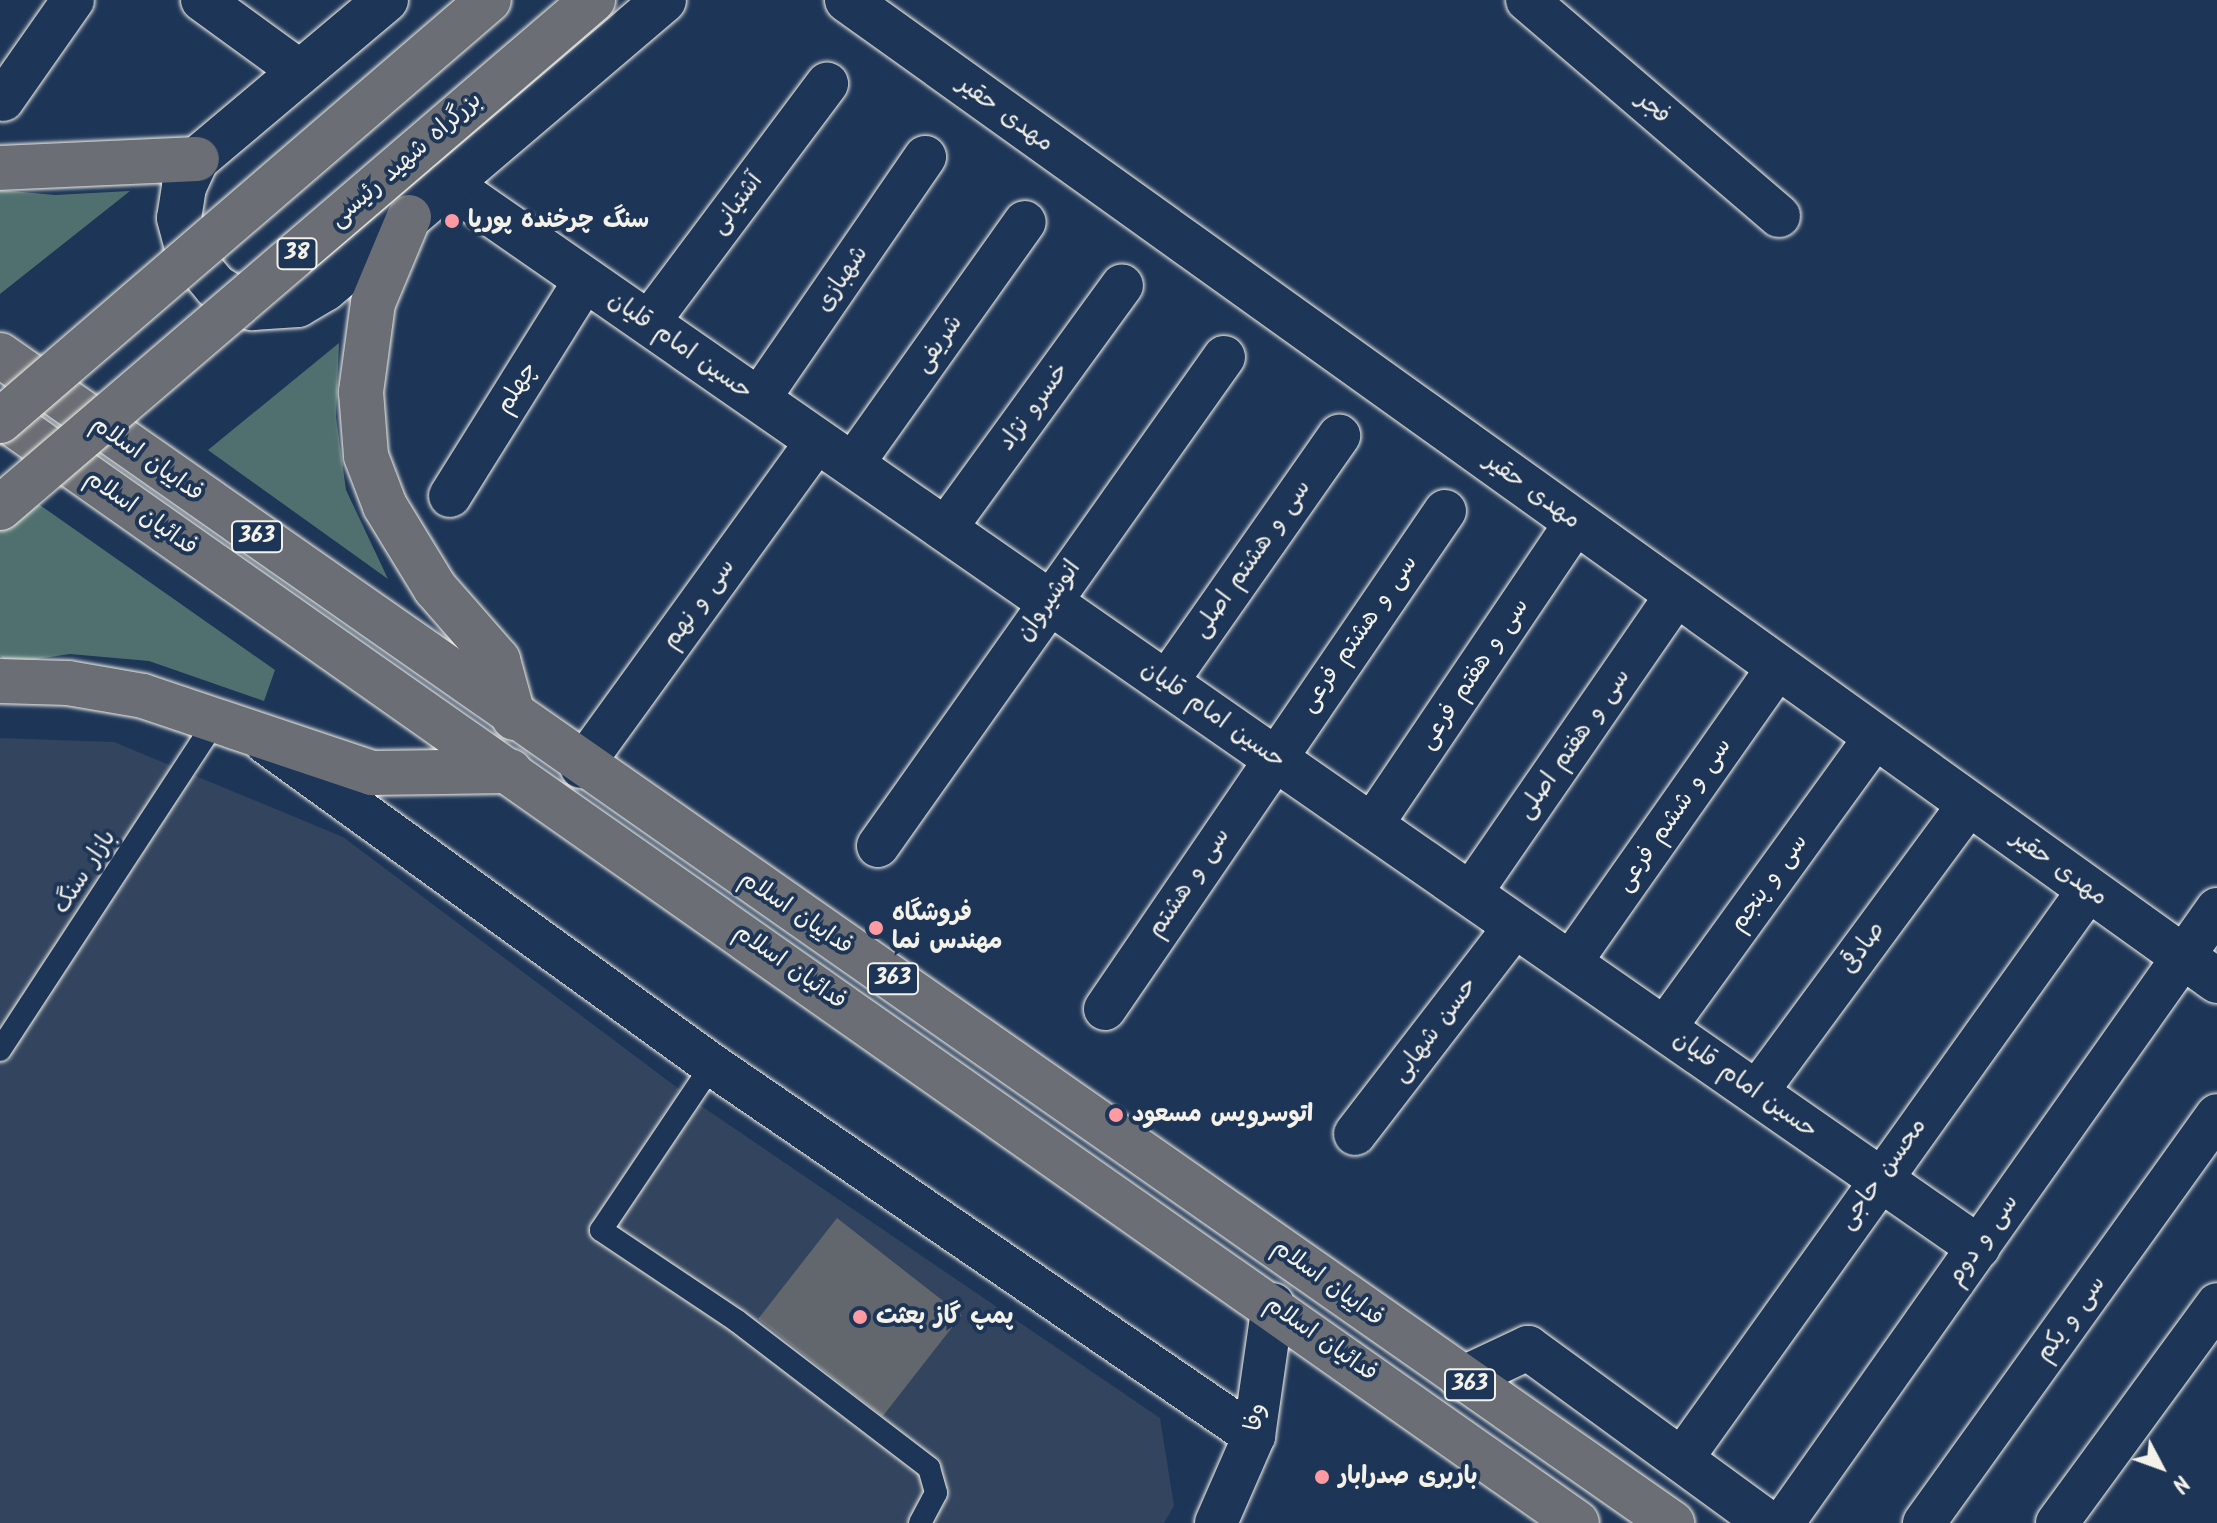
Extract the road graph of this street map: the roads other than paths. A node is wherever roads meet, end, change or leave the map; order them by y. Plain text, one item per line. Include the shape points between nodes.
1 (73, 0) edge
2 (386, 0) edge
3 (489, 0) edge
4 (593, 0) edge
5 (664, 0) edge
6 (847, 0) edge
7 (1527, 0) edge
8 (205, 1) edge
9 (301, 72) junction
10 (827, 84) dead end
11 (3, 100) dead end
12 (925, 157) dead end
13 (197, 159) junction
14 (0, 168) edge
15 (448, 184) junction
16 (1779, 216) dead end
17 (409, 217) junction
18 (1025, 222) dead end
19 (585, 280) junction
20 (1122, 285) dead end
21 (648, 323) junction
22 (0, 355) edge
23 (1224, 357) dead end
24 (758, 400) junction
25 (0, 415) edge
26 (0, 421) edge
27 (1339, 436) dead end
28 (817, 441) junction
29 (852, 465) junction
30 (450, 496) dead end
31 (0, 508) edge
32 (1445, 511) dead end
33 (1576, 522) junction
34 (945, 529) junction
35 (1677, 594) junction
36 (1048, 601) junction
37 (1778, 667) junction
38 (0, 681) edge
39 (1166, 683) junction
40 (514, 718) junction
41 (235, 729) junction
42 (1875, 737) junction
43 (1273, 757) junction
44 (581, 767) junction
45 (510, 771) junction
46 (1969, 804) junction
47 (1371, 826) junction
48 (878, 846) dead end
49 (2089, 889) junction
50 (1470, 894) junction
51 (2217, 909) edge
52 (1515, 926) junction
53 (1570, 963) junction
54 (2200, 969) edge
55 (1105, 1009) dead end
56 (1664, 1029) junction
57 (0, 1050) edge
58 (712, 1065) junction
59 (1756, 1093) junction
60 (2217, 1115) edge
61 (1355, 1134) dead end
62 (1879, 1178) junction
63 (1978, 1247) junction
64 (1273, 1304) junction
65 (2217, 1304) edge
66 (1462, 1379) junction
67 (1254, 1436) junction
68 (1552, 1441) junction
69 (1681, 1460) junction
70 (920, 1523) edge
71 (1216, 1523) edge
72 (1577, 1523) edge
73 (1630, 1523) edge
74 (1672, 1523) edge
75 (1768, 1523) edge
76 (1783, 1523) edge
77 (1924, 1523) edge
78 (2057, 1523) edge

1 - 11 street
2 - 9 street
3 - 26 main road, bridge
4 - 31 main road, بزرگراه شهید رئیسی / 38, bridge
5 - 15 street
6 - 33 street, مهدی حقیر
7 - 16 street, فجر
8 - 9 street
9 - 13 street
10 - 21 street, آشتیانی
12 - 24 street, شهبازی
13 - 14 main road
13 - 17 street via 184,187 181,237 200,272 252,308 298,305
15 - 17 street
15 - 19 street, حسین امام قلیان
17 - 40 main road via 373,303 361,392 366,456 385,506 435,588 498,660
18 - 29 street, شریفی
19 - 21 street, حسین امام قلیان
19 - 30 street, چهلم
20 - 34 street, خسرو نژاد
21 - 24 street, حسین امام قلیان
22 - 40 main road, فداییان اسلام / 363
23 - 36 street, انوشیروان
24 - 28 street, حسین امام قلیان
25 - 45 main road, فدائیان اسلام
27 - 39 street, سی و هشتم اصلی
28 - 29 street, حسین امام قلیان
28 - 44 street, سی و نهم
29 - 34 street, حسین امام قلیان
32 - 43 street, سی و هشتم فرعی
33 - 35 street, مهدی حقیر
33 - 47 street, سی و هفتم فرعی
34 - 36 street, حسین امام قلیان
35 - 37 street, مهدی حقیر
35 - 50 street, سی و هفتم اصلی
36 - 39 street, حسین امام قلیان
36 - 48 street, انوشیروان
37 - 42 street, مهدی حقیر
37 - 53 street, سی و ششم فرعی
38 - 41 main road via 68,683 143,696
39 - 43 street, حسین امام قلیان
40 - 44 main road, فداییان اسلام / 363
41 - 45 main road via 372,773
41 - 57 lane, بازار سنگ
41 - 58 street
42 - 46 street, مهدی حقیر
42 - 56 street, سی و پنجم
43 - 47 street, حسین امام قلیان
43 - 55 street, سی و هشتم
44 - 66 main road, فداییان اسلام / 363 via 1061,1093
45 - 64 main road, فدائیان اسلام
46 - 49 street, مهدی حقیر
46 - 59 street, صادقی
47 - 50 street, حسین امام قلیان
49 - 54 street, مهدی حقیر
49 - 62 street, محسن حاجی
50 - 52 street, حسین امام قلیان
51 - 54 street, سی و دوم
52 - 53 street, حسین امام قلیان
52 - 61 street, حسن شهابی
53 - 56 street, حسین امام قلیان
54 - 63 street, سی و دوم
56 - 59 street, حسین امام قلیان
58 - 67 street
58 - 70 lane via 601,1230 737,1321 929,1468 936,1493
59 - 62 street, حسین امام قلیان
60 - 77 street, سی و یکم
62 - 63 street, حسین امام قلیان
62 - 69 street, محسن حاجی
63 - 76 street, سی و دوم
64 - 67 street, وفا
64 - 72 main road, فدائیان اسلام
65 - 78 street
66 - 68 main road, فداییان اسلام / 363
66 - 69 street via 1528,1348
67 - 71 street, وفا
68 - 73 main road
68 - 74 main road, فداییان اسلام / 363
69 - 75 street

